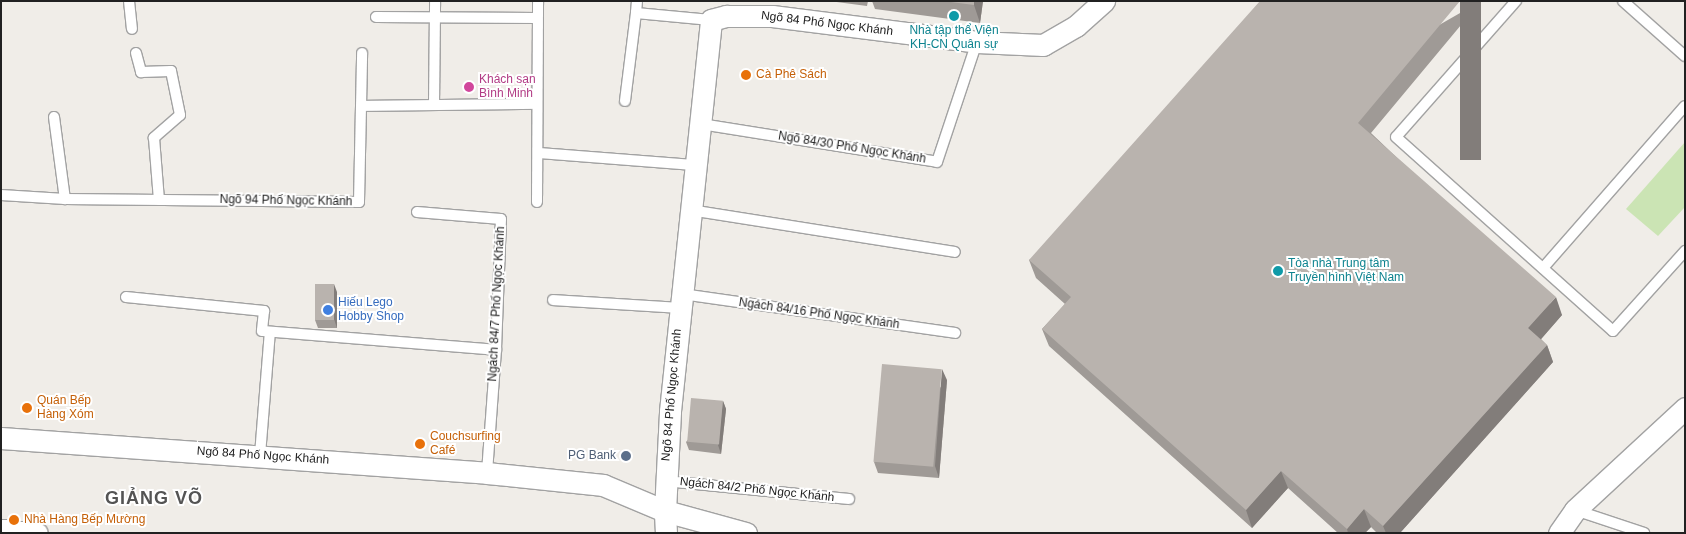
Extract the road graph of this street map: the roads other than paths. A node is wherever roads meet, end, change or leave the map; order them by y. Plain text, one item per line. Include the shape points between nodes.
1 (129, 1) edge
2 (435, 1) edge
3 (538, 1) edge
4 (637, 1) edge
5 (1104, 1) edge
6 (1516, 1) edge
7 (1623, 1) edge
8 (736, 8) edge
9 (636, 13) junction
10 (376, 16) dead end
11 (435, 16) junction
12 (537, 18) junction
13 (711, 20) junction
14 (132, 29) dead end
15 (977, 42) junction
16 (362, 52) dead end
17 (136, 53) dead end
18 (1685, 56) edge
19 (625, 101) dead end
20 (537, 104) junction
21 (434, 105) junction
22 (361, 106) junction
23 (1685, 106) edge
24 (54, 117) dead end
25 (701, 124) junction
26 (539, 153) junction
27 (694, 165) junction
28 (1, 195) edge
29 (65, 199) junction
30 (159, 200) junction
31 (537, 202) dead end
32 (690, 210) junction
33 (417, 212) dead end
34 (1685, 251) edge
35 (955, 252) dead end
36 (1543, 268) junction
37 (126, 297) dead end
38 (553, 300) dead end
39 (681, 301) junction
40 (270, 332) junction
41 (955, 333) dead end
42 (496, 350) junction
43 (1685, 408) edge
44 (1, 438) edge
45 (260, 455) junction
46 (487, 473) junction
47 (664, 481) junction
48 (849, 499) dead end
49 (1575, 510) junction
50 (665, 512) junction
51 (1, 530) edge
52 (37, 533) edge
53 (666, 533) edge
54 (746, 533) edge
55 (1559, 533) edge
56 (1644, 533) edge

1 - 14 lane
2 - 11 lane
3 - 12 lane
4 - 9 lane
5 - 15 street, Ngõ 84 Phố Ngọc Khánh via 1076,26 1043,45
6 - 36 lane via 1396,137
7 - 18 lane
8 - 13 street, Ngõ 84 Phố Ngọc Khánh
8 - 15 street, Ngõ 84 Phố Ngọc Khánh via 772,16
9 - 13 lane
9 - 19 lane
10 - 11 lane
11 - 12 lane
11 - 21 lane
12 - 20 lane
13 - 25 street, Ngõ 84 Phố Ngọc Khánh
15 - 25 lane, Ngõ 84/30 Phố Ngọc Khánh via 937,162
16 - 22 lane
17 - 30 lane via 141,72 170,71 180,115 154,138
20 - 21 lane
20 - 26 lane
21 - 22 lane
22 - 30 lane, Ngõ 94 Phố Ngọc Khánh via 359,202
23 - 36 lane
24 - 29 lane
25 - 27 street, Ngõ 84 Phố Ngọc Khánh
26 - 27 lane
26 - 31 lane
27 - 32 street, Ngõ 84 Phố Ngọc Khánh
28 - 29 lane, Ngõ 94 Phố Ngọc Khánh
29 - 30 lane, Ngõ 94 Phố Ngọc Khánh
32 - 35 lane
32 - 39 street, Ngõ 84 Phố Ngọc Khánh
33 - 42 lane, Ngách 84/7 Phố Ngọc Khánh via 501,219
34 - 36 lane via 1613,331
37 - 40 lane via 264,311 262,331
38 - 39 lane, Ngách 84/16 Phố Ngọc Khánh
39 - 41 lane, Ngách 84/16 Phố Ngọc Khánh
39 - 47 street, Ngõ 84 Phố Ngọc Khánh
40 - 42 lane
40 - 45 lane
42 - 46 lane, Ngách 84/7 Phố Ngọc Khánh
43 - 49 street
44 - 45 street, Ngõ 84 Phố Ngọc Khánh
45 - 46 street, Ngõ 84 Phố Ngọc Khánh
46 - 50 street, Ngõ 84 Phố Ngọc Khánh via 603,485
47 - 48 lane, Ngách 84/2 Phố Ngọc Khánh
47 - 50 street, Ngõ 84 Phố Ngọc Khánh
49 - 55 street
49 - 56 lane
50 - 53 street
50 - 54 street
51 - 52 street

